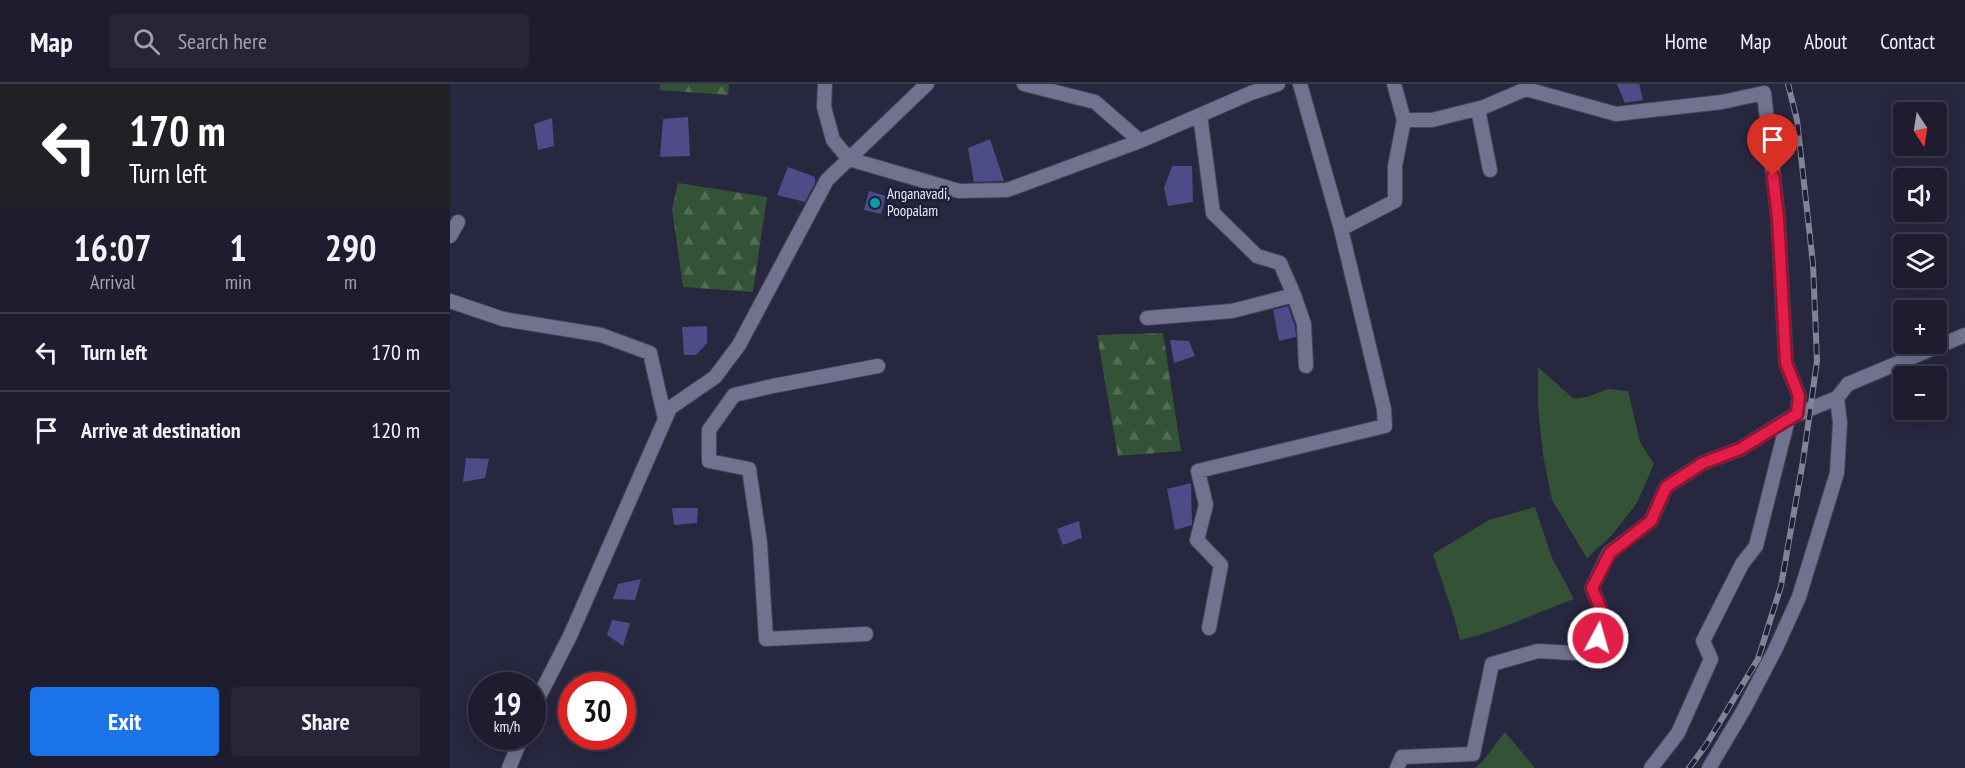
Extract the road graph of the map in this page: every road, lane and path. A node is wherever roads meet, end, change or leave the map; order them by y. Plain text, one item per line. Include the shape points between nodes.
1 (825, 84) edge
2 (927, 84) edge
3 (1024, 84) edge
4 (1278, 84) edge
5 (1300, 84) edge
6 (1394, 84) edge
7 (1533, 87) edge
8 (1479, 109) junction
9 (1200, 115) junction
10 (1404, 120) junction
11 (1140, 141) junction
12 (849, 159) junction
13 (1490, 170) dead end
14 (458, 222) dead end
15 (1341, 229) junction
16 (450, 236) edge
17 (1294, 295) junction
18 (450, 301) edge
19 (1147, 318) dead end
20 (1965, 335) edge
21 (878, 366) dead end
22 (1306, 366) dead end
23 (1837, 398) junction
24 (1793, 416) junction
25 (665, 419) junction
26 (1209, 628) dead end
27 (866, 634) dead end
28 (546, 683) edge
29 (516, 750) edge
30 (509, 768) edge
31 (1397, 768) edge
32 (1651, 768) edge
33 (1709, 768) edge

1 - 12 street via 824,107 833,140
2 - 12 street
3 - 11 street via 1095,102
4 - 9 street
5 - 15 street
6 - 10 street
7 - 8 street
7 - 24 street via 1616,114 1722,102 1764,93 1778,218 1786,363 1799,396
8 - 10 street via 1432,120
8 - 13 street
9 - 11 street
9 - 17 street via 1213,213 1257,256 1280,263
10 - 15 street via 1395,166 1395,201
11 - 12 street via 1007,190 959,191
12 - 25 street via 827,180 739,345 715,377 670,408
14 - 16 street
15 - 26 street via 1385,426 1198,471 1206,506 1197,540 1221,565
17 - 19 street via 1232,311
17 - 22 street via 1304,324
18 - 25 street via 503,319 601,335 650,353
20 - 23 street via 1848,384
21 - 27 street via 734,395 709,430 709,461 748,469 760,543 766,639
23 - 24 street
23 - 33 street via 1837,473 1799,597 1770,661
24 - 31 street via 1666,487 1651,521 1610,553 1592,588 1606,622 1590,654 1538,651 1492,664 1473,754 1402,757
24 - 32 street via 1756,546 1742,564 1703,641 1711,658 1678,733
25 - 28 street
29 - 30 street

